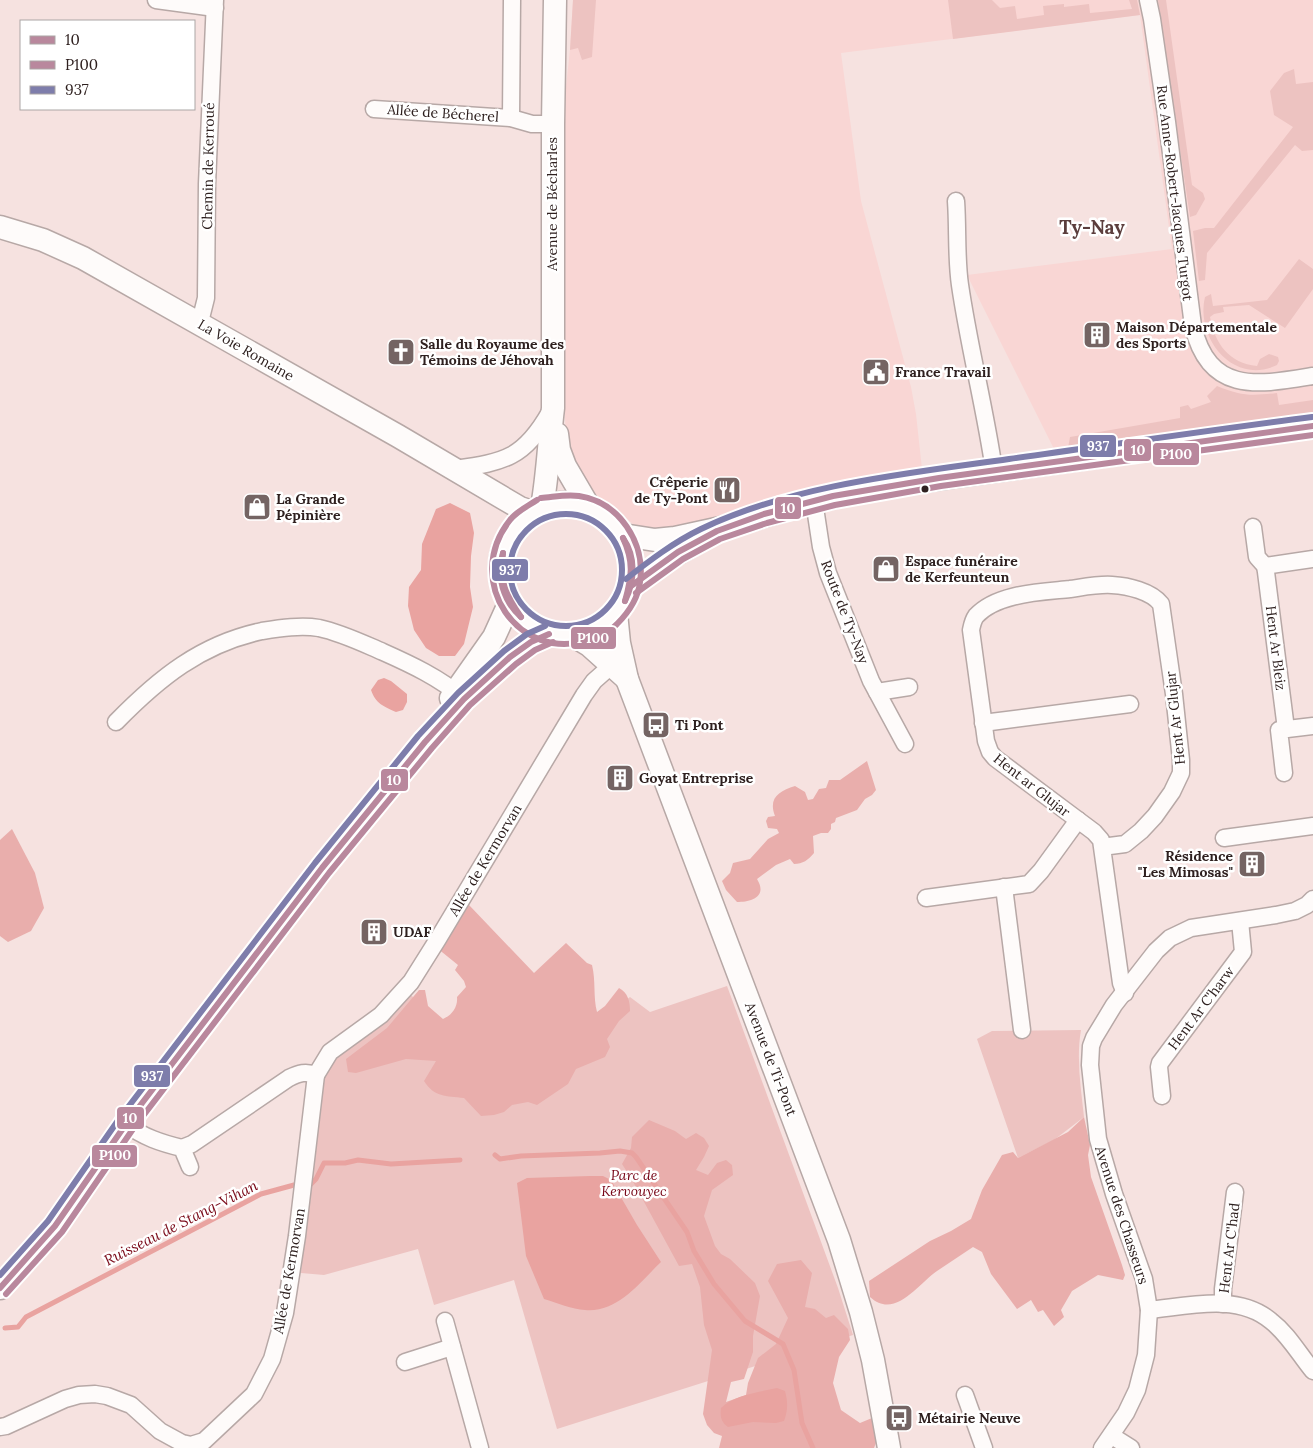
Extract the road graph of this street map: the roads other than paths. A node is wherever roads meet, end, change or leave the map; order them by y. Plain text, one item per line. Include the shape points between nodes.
1 (156, 0) edge
2 (512, 0) edge
3 (555, 0) edge
4 (1148, 0) edge
5 (215, 4) edge
6 (374, 109) dead end
7 (512, 118) junction
8 (553, 124) junction
9 (956, 201) dead end
10 (0, 227) edge
11 (198, 323) junction
12 (1313, 376) edge
13 (553, 408) junction
14 (1313, 426) edge
15 (455, 469) junction
16 (994, 470) junction
17 (485, 487) junction
18 (814, 501) junction
19 (589, 507) junction
20 (537, 510) junction
21 (730, 526) junction
22 (1253, 527) dead end
23 (511, 532) junction
24 (623, 535) junction
25 (1313, 559) edge
26 (1265, 566) junction
27 (631, 586) junction
28 (509, 604) junction
29 (616, 613) junction
30 (973, 621) joint
31 (549, 634) junction
32 (574, 636) junction
33 (620, 667) junction
34 (909, 687) dead end
35 (877, 692) junction
36 (460, 695) junction
37 (1130, 704) dead end
38 (116, 722) dead end
39 (983, 723) junction
40 (1313, 726) edge
41 (1286, 729) junction
42 (905, 744) dead end
43 (1284, 773) dead end
44 (1078, 820) junction
45 (1313, 826) edge
46 (1224, 838) dead end
47 (1102, 847) junction
48 (1004, 887) junction
49 (926, 898) dead end
50 (1313, 899) edge
51 (1240, 921) junction
52 (1125, 993) junction
53 (1022, 1030) dead end
54 (316, 1075) junction
55 (1162, 1096) dead end
56 (126, 1124) junction
57 (112, 1142) junction
58 (182, 1148) junction
59 (190, 1167) dead end
60 (1235, 1192) dead end
61 (0, 1283) edge
62 (0, 1288) edge
63 (1223, 1304) junction
64 (1149, 1310) junction
65 (445, 1321) dead end
66 (452, 1347) junction
67 (405, 1362) dead end
68 (1313, 1371) edge
69 (965, 1395) dead end
70 (0, 1427) edge
71 (1107, 1442) edge
72 (205, 1444) edge
73 (480, 1448) edge
74 (889, 1448) edge
75 (984, 1448) edge
76 (1131, 1448) edge

1 - 5 street, Chemin de Kerroué
2 - 7 street, Allée de Bécherel
3 - 8 main road, Avenue de Bécharles
4 - 12 street, Rue Anne-Robert-Jacques Turgot via 1193,326 1199,346 1211,364 1234,379 1256,383
5 - 11 street, Chemin de Kerroué via 206,298
6 - 7 street, Allée de Bécherel
7 - 8 street, Allée de Bécherel via 532,124
8 - 13 main road, Avenue de Bécharles
9 - 16 street via 960,284
10 - 11 main road, La Voie Romaine via 65,249
11 - 15 main road, La Voie Romaine
13 - 15 street via 537,434 516,454 490,464
13 - 19 main road, Avenue de Bécharles via 561,458
13 - 20 main road, Avenue de Bécharles via 547,477
14 - 16 main road
15 - 17 main road, La Voie Romaine
16 - 18 main road
17 - 20 main road, La Voie Romaine via 520,508
17 - 23 main road
18 - 21 main road
18 - 35 street, Route de Ty-Nay via 828,573
19 - 20 main road via 558,503
19 - 24 main road via 606,516
20 - 23 main road via 520,521
21 - 24 main road via 655,540
21 - 27 main road via 680,551
22 - 26 street, Hent Ar Bleiz via 1257,557
23 - 28 main road via 503,549 500,568
24 - 27 main road via 633,568
25 - 26 street
26 - 41 street, Hent Ar Bleiz
27 - 29 main road
28 - 31 main road via 520,617
28 - 36 main road
29 - 32 main road via 597,628
29 - 33 main road, Avenue de Ti-Pont
30 - 39 street, Hent ar Glujar via 972,639
30 - 47 street, Hent Ar Glujar via 989,607 1012,597 1104,585 1140,591 1153,596 1161,604 1181,773 1172,792 1141,831 1125,844
31 - 32 main road
31 - 36 main road via 510,657
32 - 33 main road, Avenue de Ti-Pont
33 - 54 street, Allée de Kermorvan via 594,682 584,695 411,982 380,1015 330,1052
33 - 74 main road, Avenue de Ti-Pont via 839,1240 873,1360
34 - 35 street
35 - 42 street, Route de Ty-Nay
36 - 38 street via 418,670 348,637 310,627 276,629 219,643 188,660 142,695
36 - 56 main road via 441,713 424,742 322,868
37 - 39 street
39 - 44 street, Hent ar Glujar via 987,747 995,758
40 - 41 street
41 - 43 street, Hent Ar Bleiz via 1279,730
44 - 47 street, Hent ar Glujar via 1098,836
44 - 48 street, Hent Ar Glujar via 1032,882
45 - 46 street
47 - 52 street
48 - 49 street, Hent Ar Glujar
48 - 53 street
50 - 51 street, Avenue des Chasseurs via 1295,911
51 - 52 street, Avenue des Chasseurs via 1191,928 1170,938 1156,951
51 - 55 street, Hent Ar C'harw via 1243,952 1160,1063
52 - 64 street, Avenue des Chasseurs via 1094,1038 1090,1065 1098,1139 1144,1279
54 - 58 street via 302,1072 289,1078
54 - 72 street, Allée de Kermorvan via 289,1291 272,1359 254,1394
56 - 57 main road
56 - 58 street via 149,1138
57 - 61 main road via 57,1200
57 - 62 main road via 69,1207
58 - 59 street
60 - 63 street, Hent Ar C'had via 1222,1289
63 - 64 street
63 - 68 street via 1246,1306 1271,1320
64 - 71 street, Avenue des Chasseurs via 1146,1354 1139,1381 1131,1403
65 - 66 street
66 - 67 street
66 - 73 street
69 - 75 street
70 - 72 street, Allée de Kermorvan via 65,1399 95,1394 131,1405 160,1431 182,1443
71 - 76 street

